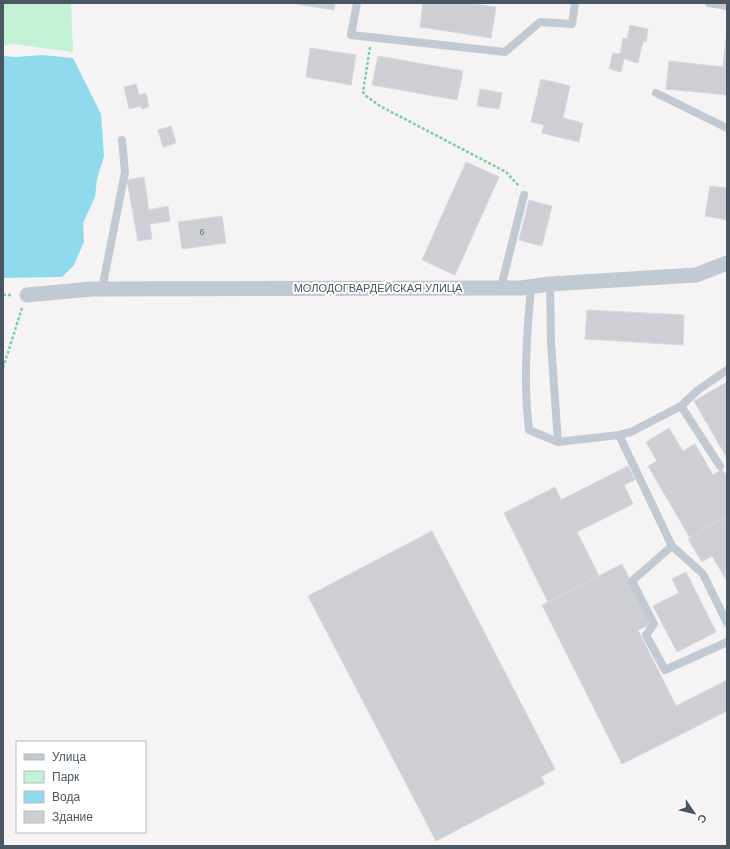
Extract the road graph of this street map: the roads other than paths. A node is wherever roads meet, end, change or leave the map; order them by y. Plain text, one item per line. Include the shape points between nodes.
1 (357, 3) edge
2 (575, 3) edge
3 (709, 3) edge
4 (727, 6) edge
5 (656, 93) dead end
6 (727, 128) edge
7 (122, 140) dead end
8 (524, 195) road end
9 (727, 263) edge
10 (550, 284) junction
11 (531, 286) junction
12 (501, 287) junction
13 (102, 289) junction
14 (26, 295) road end
15 (727, 370) edge
16 (682, 406) junction
17 (619, 435) junction
18 (558, 442) junction
19 (720, 466) dead end
20 (672, 546) junction
21 (727, 623) edge
22 (727, 642) edge

1 - 2 lane via 351,35 505,52 540,22 572,24
3 - 4 lane
5 - 6 lane
7 - 13 lane via 125,172
8 - 12 lane
9 - 10 street, МОЛОДОГВАРДЕЙСКАЯ УЛИЦА via 696,275
10 - 11 street, МОЛОДОГВАРДЕЙСКАЯ УЛИЦА
10 - 18 lane
11 - 12 street, МОЛОДОГВАРДЕЙСКАЯ УЛИЦА
11 - 18 lane via 526,344 526,410 529,430
12 - 13 street, МОЛОДОГВАРДЕЙСКАЯ УЛИЦА
13 - 14 street, МОЛОДОГВАРДЕЙСКАЯ УЛИЦА
15 - 16 lane via 698,390
16 - 17 lane via 631,432
16 - 19 lane
17 - 18 lane
17 - 20 lane
20 - 21 lane via 704,574
20 - 22 lane via 632,581 654,624 646,635 665,670

